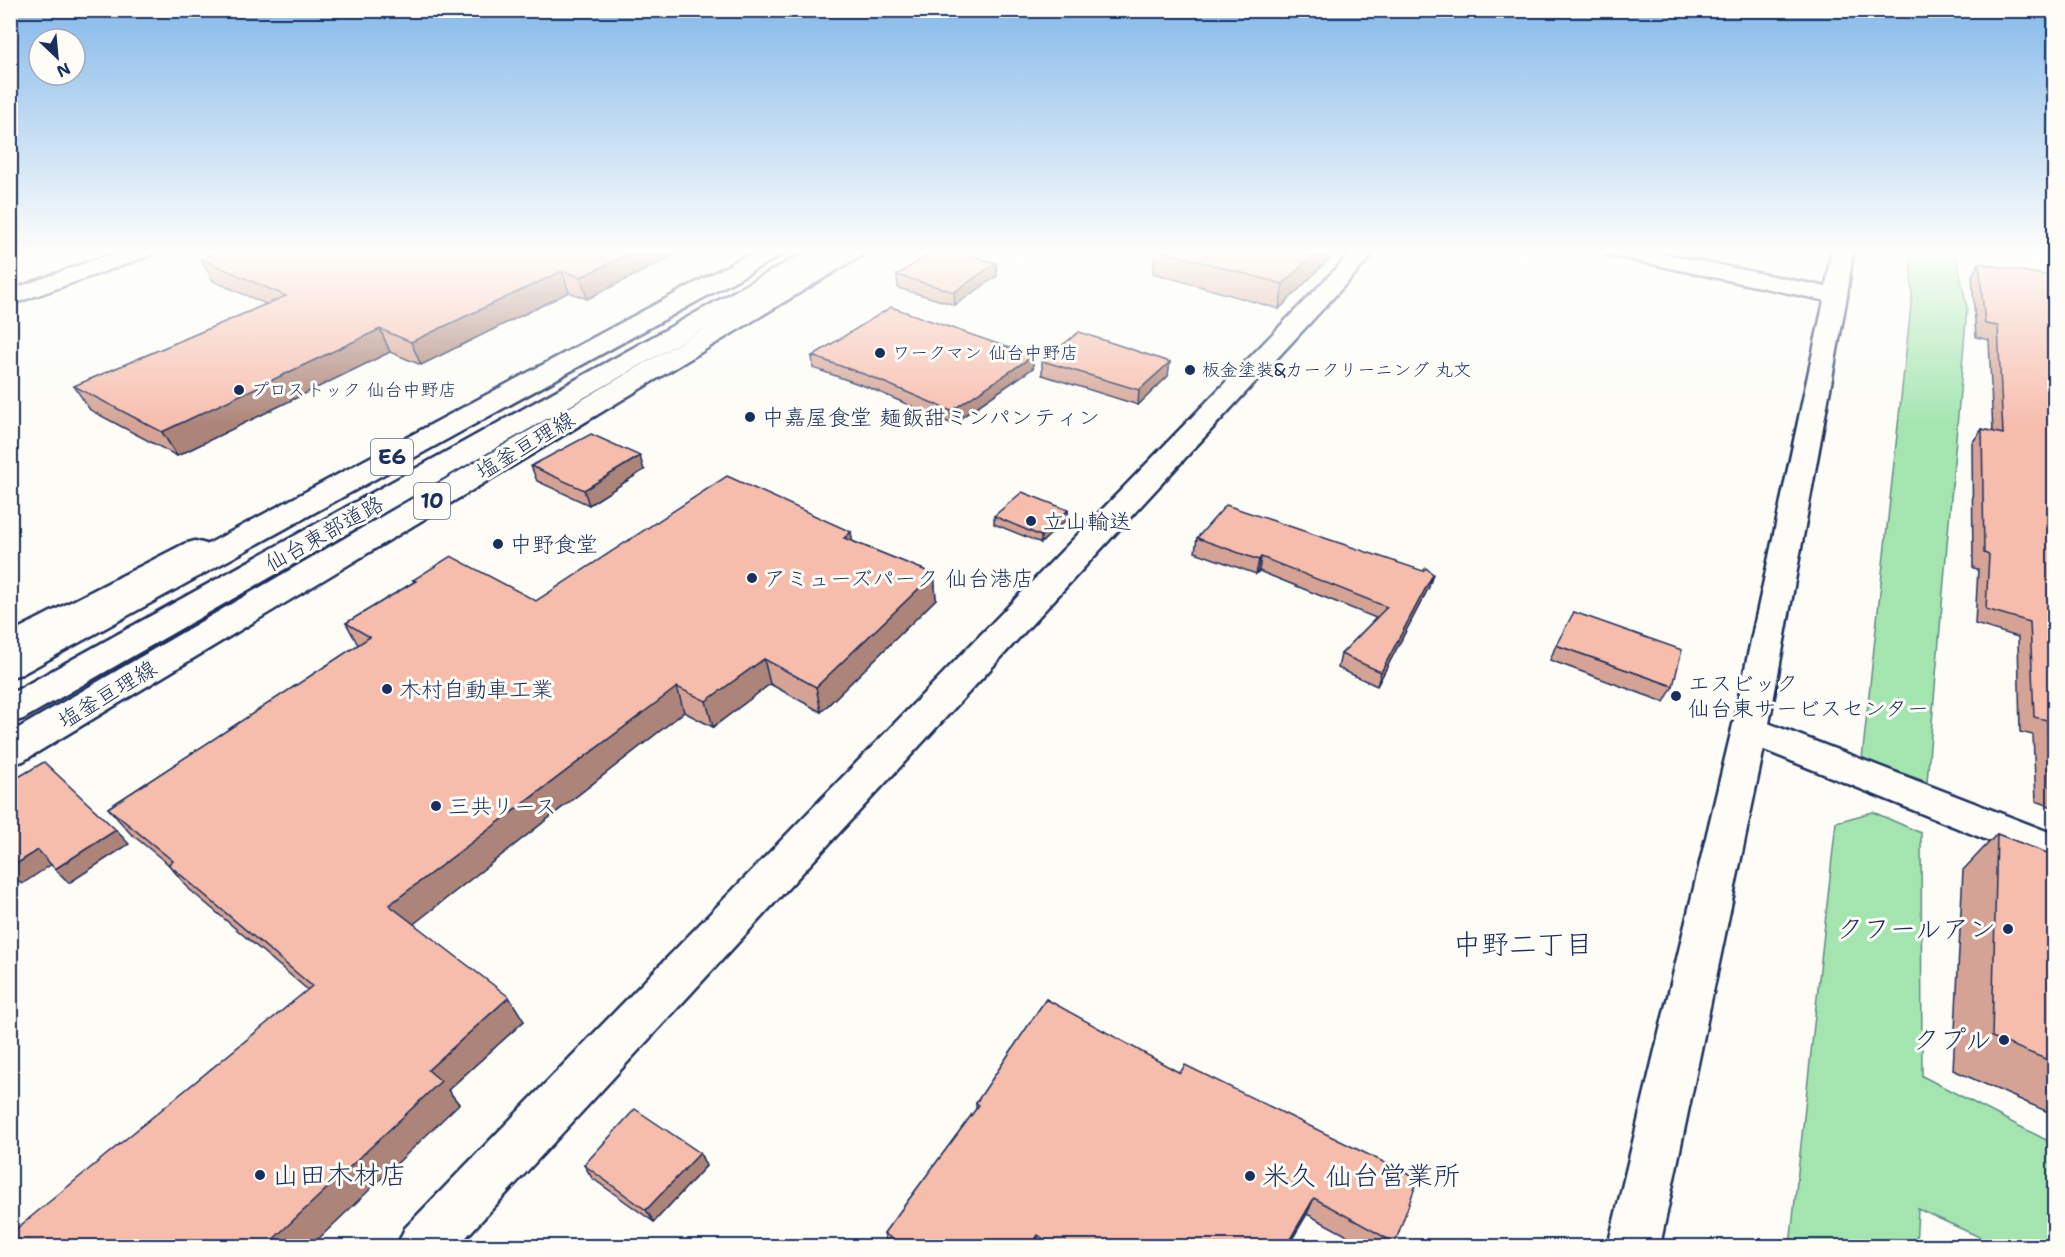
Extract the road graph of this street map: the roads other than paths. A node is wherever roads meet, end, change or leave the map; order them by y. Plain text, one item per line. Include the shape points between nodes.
1 (655, 309) edge
2 (665, 309) edge
3 (721, 309) edge
4 (755, 309) edge
5 (1310, 309) edge
6 (1833, 309) edge
7 (10, 648) edge
8 (10, 665) edge
9 (10, 710) edge
10 (1750, 729) junction
11 (10, 751) edge
12 (2055, 851) edge
13 (423, 1246) edge
14 (1634, 1246) edge

1 - 7 main road
2 - 8 main road, 仙台東部道路 / E6
3 - 9 main road, 仙台東部道路 / E6
4 - 11 main road, 塩釜亘理線 / 10
5 - 13 main road
6 - 10 main road
10 - 12 main road
10 - 14 main road

